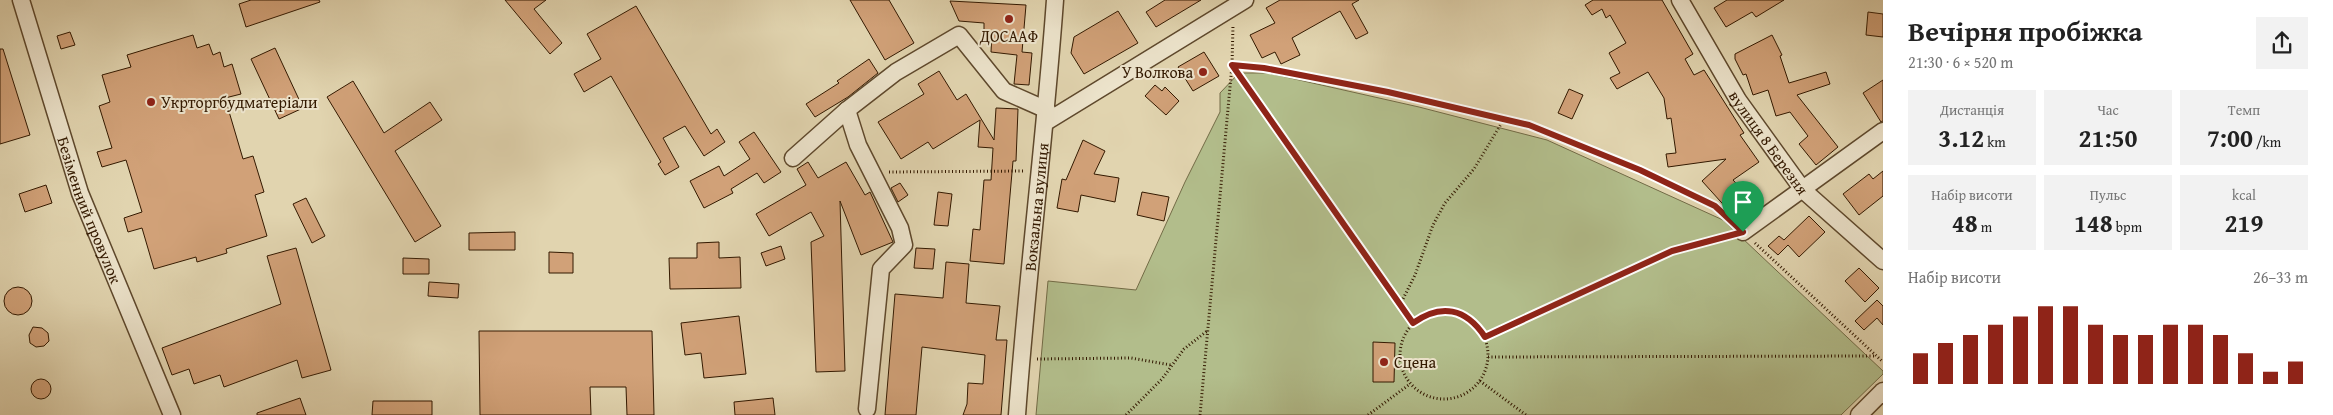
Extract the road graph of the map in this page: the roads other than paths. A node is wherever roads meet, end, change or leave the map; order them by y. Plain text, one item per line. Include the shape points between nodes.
1 (21, 0) edge
2 (1053, 0) edge
3 (1245, 0) edge
4 (1680, 0) edge
5 (847, 110) junction
6 (1047, 116) junction
7 (1883, 130) edge
8 (793, 158) dead end
9 (1803, 190) junction
10 (1743, 232) road end
11 (1883, 261) edge
12 (1883, 391) edge
13 (867, 409) dead end
14 (172, 415) edge
15 (1018, 415) edge
16 (1859, 415) edge

1 - 14 street, Безіменний провулок via 80,193
2 - 6 street, Вокзальна вулиця
3 - 6 street
4 - 9 street, вулиця 8 Березня via 1738,100
5 - 6 street via 896,72 959,35 1004,91
5 - 8 street
5 - 13 street via 858,145 900,228 904,245 881,269
6 - 15 street, Вокзальна вулиця
7 - 9 street
9 - 10 street
9 - 11 street, вулиця 8 Березня
12 - 16 street

